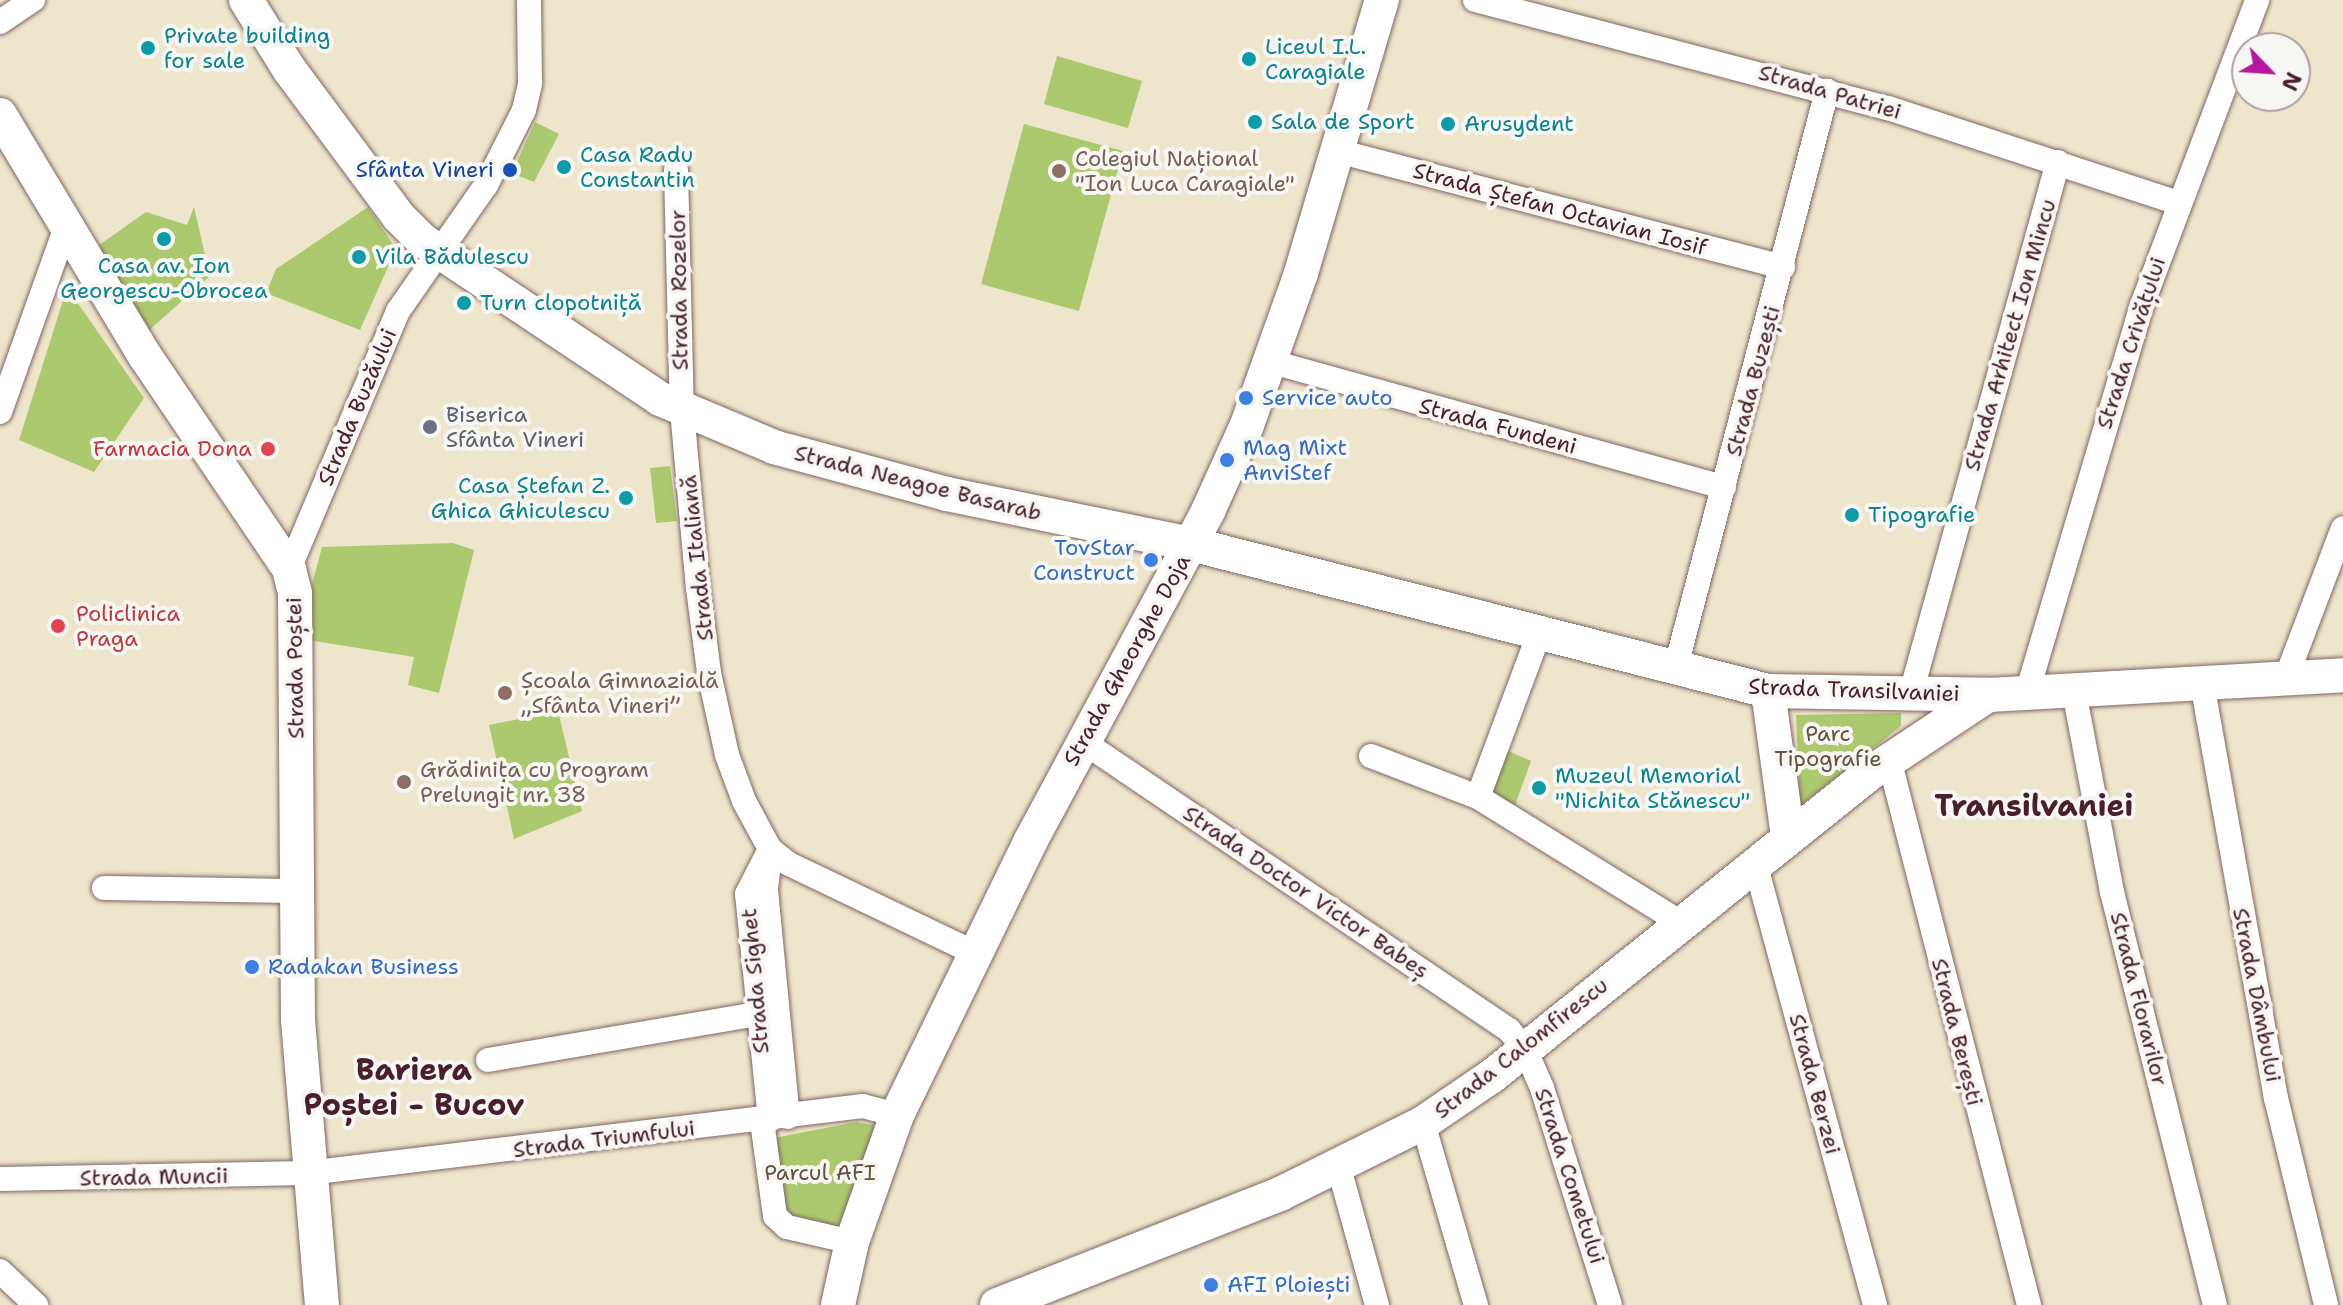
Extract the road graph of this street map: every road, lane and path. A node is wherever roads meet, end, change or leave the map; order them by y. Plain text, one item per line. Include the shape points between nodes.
1 (33, 0) edge
2 (246, 0) edge
3 (529, 0) edge
4 (1382, 0) edge
5 (1475, 0) edge
6 (2257, 0) edge
7 (0, 22) edge
8 (1827, 91) junction
9 (0, 115) edge
10 (1337, 151) junction
11 (2058, 162) junction
12 (676, 170) dead end
13 (2179, 203) junction
14 (65, 229) junction
15 (439, 252) junction
16 (1783, 267) junction
17 (1272, 362) junction
18 (682, 410) junction
19 (0, 412) edge
20 (1724, 487) junction
21 (2343, 528) edge
22 (1191, 544) junction
23 (289, 569) junction
24 (1539, 634) junction
25 (1675, 670) junction
26 (2343, 675) edge
27 (2286, 678) junction
28 (2202, 683) junction
29 (1768, 691) junction
30 (2074, 691) junction
31 (1911, 693) junction
32 (2027, 693) junction
33 (1989, 695) junction
34 (1082, 741) junction
35 (1371, 756) dead end
36 (1889, 759) junction
37 (1478, 797) junction
38 (1788, 837) junction
39 (770, 849) junction
40 (1755, 863) junction
41 (104, 888) dead end
42 (296, 891) junction
43 (1681, 923) junction
44 (975, 953) junction
45 (756, 1014) junction
46 (1525, 1049) junction
47 (488, 1060) dead end
48 (897, 1115) junction
49 (773, 1119) junction
50 (1423, 1123) junction
51 (1339, 1168) junction
52 (308, 1173) junction
53 (0, 1179) edge
54 (852, 1242) junction
55 (0, 1271) edge
56 (36, 1305) edge
57 (322, 1305) edge
58 (838, 1305) edge
59 (997, 1305) edge
60 (1377, 1305) edge
61 (1476, 1305) edge
62 (1610, 1305) edge
63 (1875, 1305) edge
64 (2029, 1305) edge
65 (2215, 1305) edge
66 (2326, 1305) edge

1 - 7 street
2 - 15 main road, Strada Neagoe Basarab via 289,69 398,216
3 - 15 street, Strada Buzăului via 530,83 524,110 486,185
4 - 10 main road, Strada Gheorghe Doja
5 - 8 street, Strada Patriei
6 - 13 street, Strada Crivățului
8 - 11 street, Strada Patriei
8 - 16 street, Strada Buzești
9 - 14 main road, Strada Poștei
10 - 16 street, Strada Ștefan Octavian Iosif
10 - 17 main road, Strada Gheorghe Doja
11 - 13 street, Strada Patriei
11 - 31 street, Strada Arhitect Ion Mincu
12 - 18 street, Strada Rozelor
13 - 32 street, Strada Crivățului via 2108,410
14 - 19 street
14 - 23 main road, Strada Poștei
15 - 18 main road, Strada Neagoe Basarab
15 - 23 street, Strada Buzăului via 385,338
16 - 20 street, Strada Buzești
17 - 20 street, Strada Fundeni
17 - 22 main road, Strada Gheorghe Doja via 1236,453
18 - 22 main road, Strada Neagoe Basarab via 774,447 876,477
18 - 39 street, Strada Italiană via 709,673 727,755
20 - 25 street, Strada Buzești
21 - 27 street
22 - 24 main road, Strada Transilvaniei
22 - 34 main road, Strada Gheorghe Doja
23 - 42 main road, Strada Poștei via 295,593
24 - 25 main road, Strada Transilvaniei
24 - 37 street
25 - 29 main road, Strada Transilvaniei
26 - 27 main road, Strada Transilvaniei
27 - 28 main road, Strada Transilvaniei
28 - 30 main road, Strada Transilvaniei
28 - 66 street, Strada Dâmbului via 2276,1098
29 - 31 main road, Strada Transilvaniei
29 - 38 main road
30 - 32 main road, Strada Transilvaniei
30 - 65 street, Strada Florarilor via 2112,892
31 - 33 main road, Strada Transilvaniei
32 - 33 main road, Strada Transilvaniei
33 - 36 main road, Strada Calomfirescu
34 - 44 main road, Strada Gheorghe Doja
34 - 46 street, Strada Doctor Victor Babeș via 1488,1013
35 - 37 street
36 - 38 main road, Strada Calomfirescu
36 - 64 street, Strada Berești
37 - 43 street
38 - 40 main road, Strada Calomfirescu
39 - 44 street via 826,884
39 - 45 street, Strada Sighet via 754,871 747,894
39 - 49 street via 766,890
40 - 43 main road, Strada Calomfirescu
40 - 63 street, Strada Berzei
41 - 42 street
42 - 52 main road, Strada Poștei
43 - 46 main road, Strada Calomfirescu
44 - 48 main road, Strada Gheorghe Doja
45 - 47 street
45 - 49 street, Strada Sighet
46 - 50 main road, Strada Calomfirescu
46 - 62 street, Strada Cometului via 1573,1173
48 - 49 street, Strada Triumfului via 863,1106
48 - 54 main road, Strada Gheorghe Doja
49 - 52 street, Strada Triumfului
49 - 54 street, Strada Sighet via 775,1216 787,1227
50 - 51 main road, Strada Calomfirescu
50 - 61 street
51 - 59 main road, Strada Calomfirescu
51 - 60 street
52 - 53 street, Strada Muncii
52 - 57 main road, Strada Poștei
54 - 58 main road, Strada Gheorghe Doja
55 - 56 street

